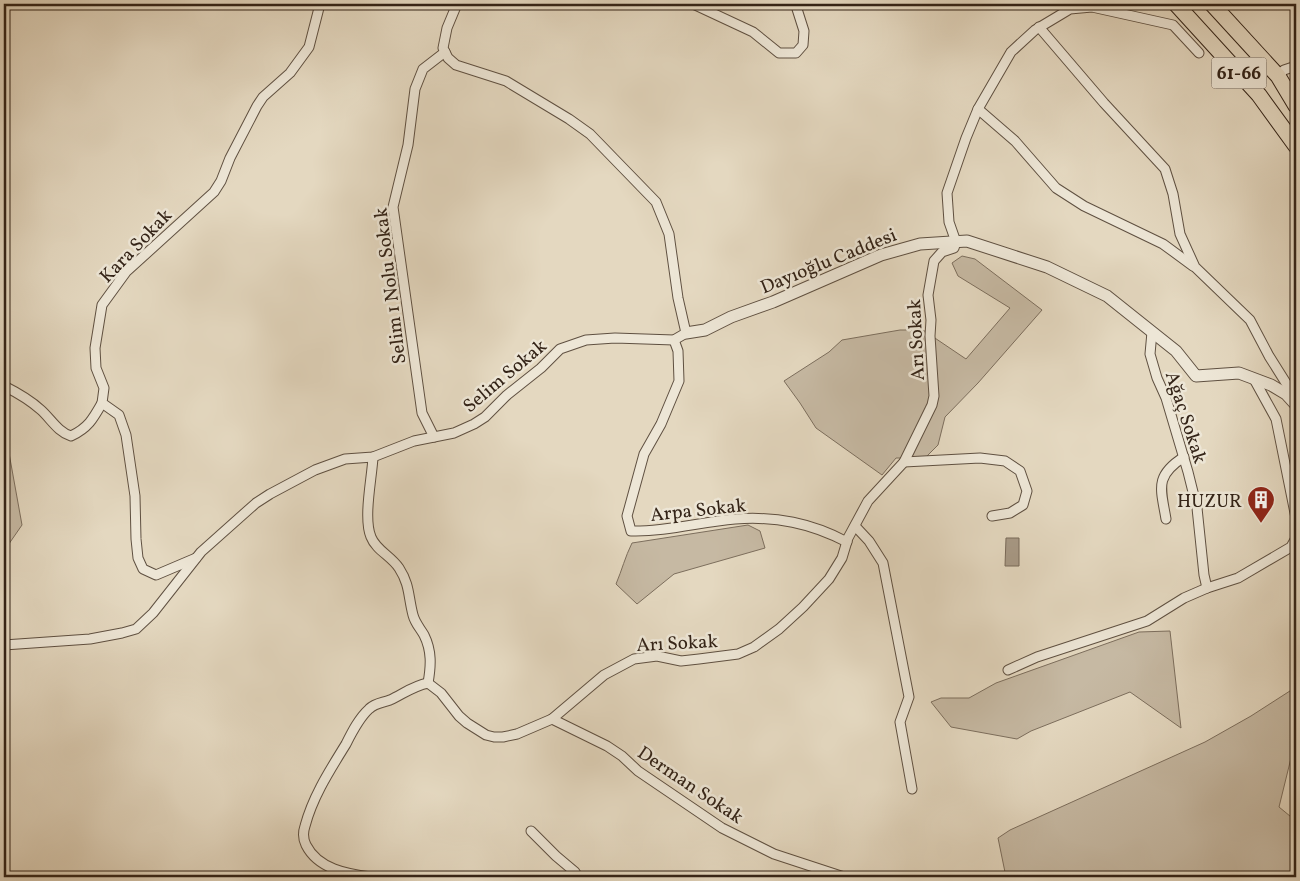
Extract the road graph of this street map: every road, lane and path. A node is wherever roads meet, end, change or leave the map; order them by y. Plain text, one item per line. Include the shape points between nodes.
1 (320, 4) edge
2 (457, 4) edge
3 (693, 4) edge
4 (799, 4) edge
5 (1176, 4) edge
6 (1212, 4) edge
7 (1039, 27) junction
8 (445, 52) junction
9 (1198, 53) dead end
10 (1296, 66) edge
11 (1278, 76) junction
12 (1296, 106) edge
13 (978, 109) junction
14 (1296, 146) edge
15 (956, 242) junction
16 (1195, 267) junction
17 (1152, 332) junction
18 (686, 333) junction
19 (674, 340) junction
20 (1254, 379) junction
21 (4, 386) edge
22 (102, 403) junction
23 (1296, 404) edge
24 (434, 437) junction
25 (373, 457) junction
26 (1184, 457) junction
27 (904, 462) junction
28 (992, 516) dead end
29 (1296, 518) edge
30 (1166, 519) dead end
31 (855, 526) junction
32 (1296, 538) edge
33 (847, 542) junction
34 (197, 558) junction
35 (1207, 588) junction
36 (4, 645) edge
37 (1008, 670) dead end
38 (428, 683) junction
39 (552, 719) junction
40 (912, 789) dead end
41 (531, 831) dead end
42 (371, 877) edge
43 (578, 877) edge
44 (844, 877) edge

1 - 22 street, Kara Sokak via 309,47 290,73 257,106 214,192 126,272 102,304 95,348 96,368 104,388
2 - 8 street via 447,28
3 - 4 street via 753,32 780,53 796,53 803,45
5 - 14 main road, 61-66 via 1258,94
6 - 11 main road, 61-66
7 - 9 street via 1070,8 1092,7 1173,25
7 - 13 street via 1011,52
7 - 16 street via 1166,169 1180,234
8 - 18 street via 456,64 506,81 569,119 590,134 656,202 669,234
8 - 24 street, Selim 1 Nolu Sokak via 422,69 414,89 408,145 392,207 422,413
10 - 11 street
11 - 12 main road, 61-66
13 - 15 street via 946,193 949,222
13 - 16 street via 1015,141 1056,188 1084,206 1163,244
15 - 17 street, Dayıoğlu Caddesi via 967,241 1047,267 1107,296
15 - 18 street, Dayıoğlu Caddesi via 920,244 881,255 705,330
15 - 27 street, Arı Sokak via 954,248 942,252 934,261 928,295 934,396
16 - 23 street via 1250,320
17 - 20 street, Dayıoğlu Caddesi via 1176,351 1196,376 1239,373
17 - 26 street, Ağaç Sokak via 1150,354
18 - 19 street
19 - 24 street, Selim Sokak via 586,340 560,350 485,417 454,433
19 - 33 street, Arpa Sokak via 679,357 679,381 644,454 627,516 631,531 736,519 787,521 813,526
20 - 23 street, Dayıoğlu Caddesi via 1286,394
20 - 29 street via 1276,419
21 - 22 street via 23,395 64,434 71,436 83,431
22 - 34 street via 119,415 126,436 136,496 138,558 143,569 156,575
24 - 25 street, Selim Sokak
25 - 34 street, Selim Sokak via 345,459 315,470 270,494
25 - 38 street via 368,523 371,537 406,579 415,621 430,652
26 - 30 street via 1163,476 1161,488
26 - 35 street, Ağaç Sokak via 1197,508
27 - 28 street via 980,458 1005,461 1020,471 1028,491 1023,505
27 - 31 street, Arı Sokak via 868,502
31 - 33 street, Arı Sokak
31 - 40 street via 869,540 883,563 909,697 900,722
32 - 35 street via 1291,547 1245,574
33 - 39 street, Arı Sokak via 842,558 829,579 797,613 754,647 738,654 699,659 657,656 634,659 604,675
34 - 36 street via 136,629 90,639
35 - 37 street via 1147,621 1037,657
38 - 39 street, Arı Sokak via 441,693 459,716 486,735 517,734
38 - 42 street via 419,684 367,710 320,788 304,827 305,844 317,860 328,867
39 - 44 street, Derman Sokak via 607,746 722,828 774,854
41 - 43 street

